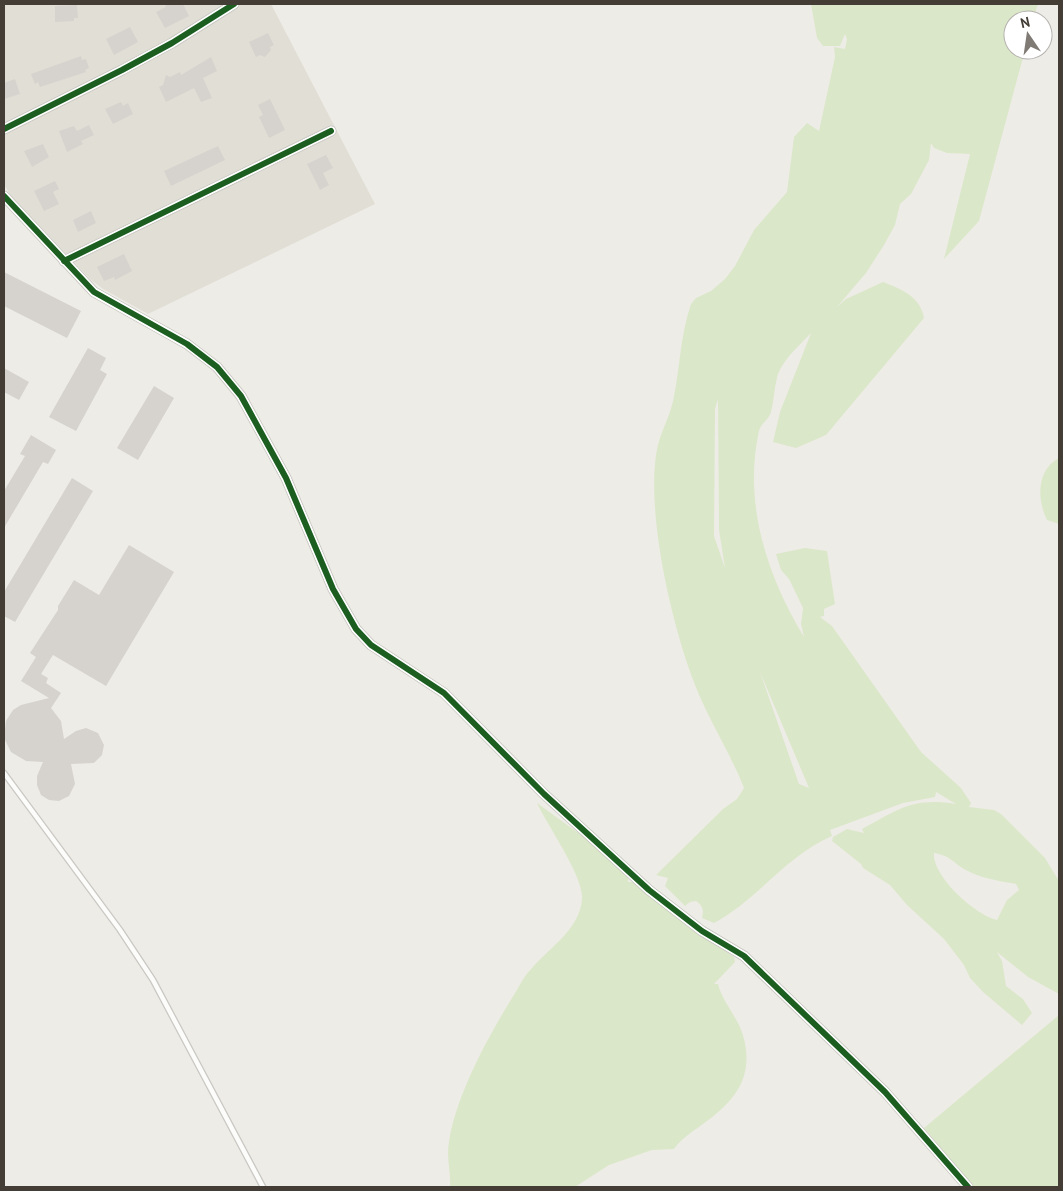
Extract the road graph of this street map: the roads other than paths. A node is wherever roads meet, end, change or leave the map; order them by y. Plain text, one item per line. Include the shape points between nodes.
1 (234, 4) edge
2 (4, 129) edge
3 (331, 131) dead end
4 (4, 196) edge
5 (64, 261) junction
6 (4, 773) edge
7 (262, 1187) edge
8 (968, 1187) edge

1 - 2 street via 172,43
3 - 5 street
4 - 5 street
5 - 8 street via 94,292 187,344 217,367 241,396 286,478 333,589 356,629 371,645 444,693 544,794 650,890 702,931 744,956 885,1092
6 - 7 lane via 153,980

